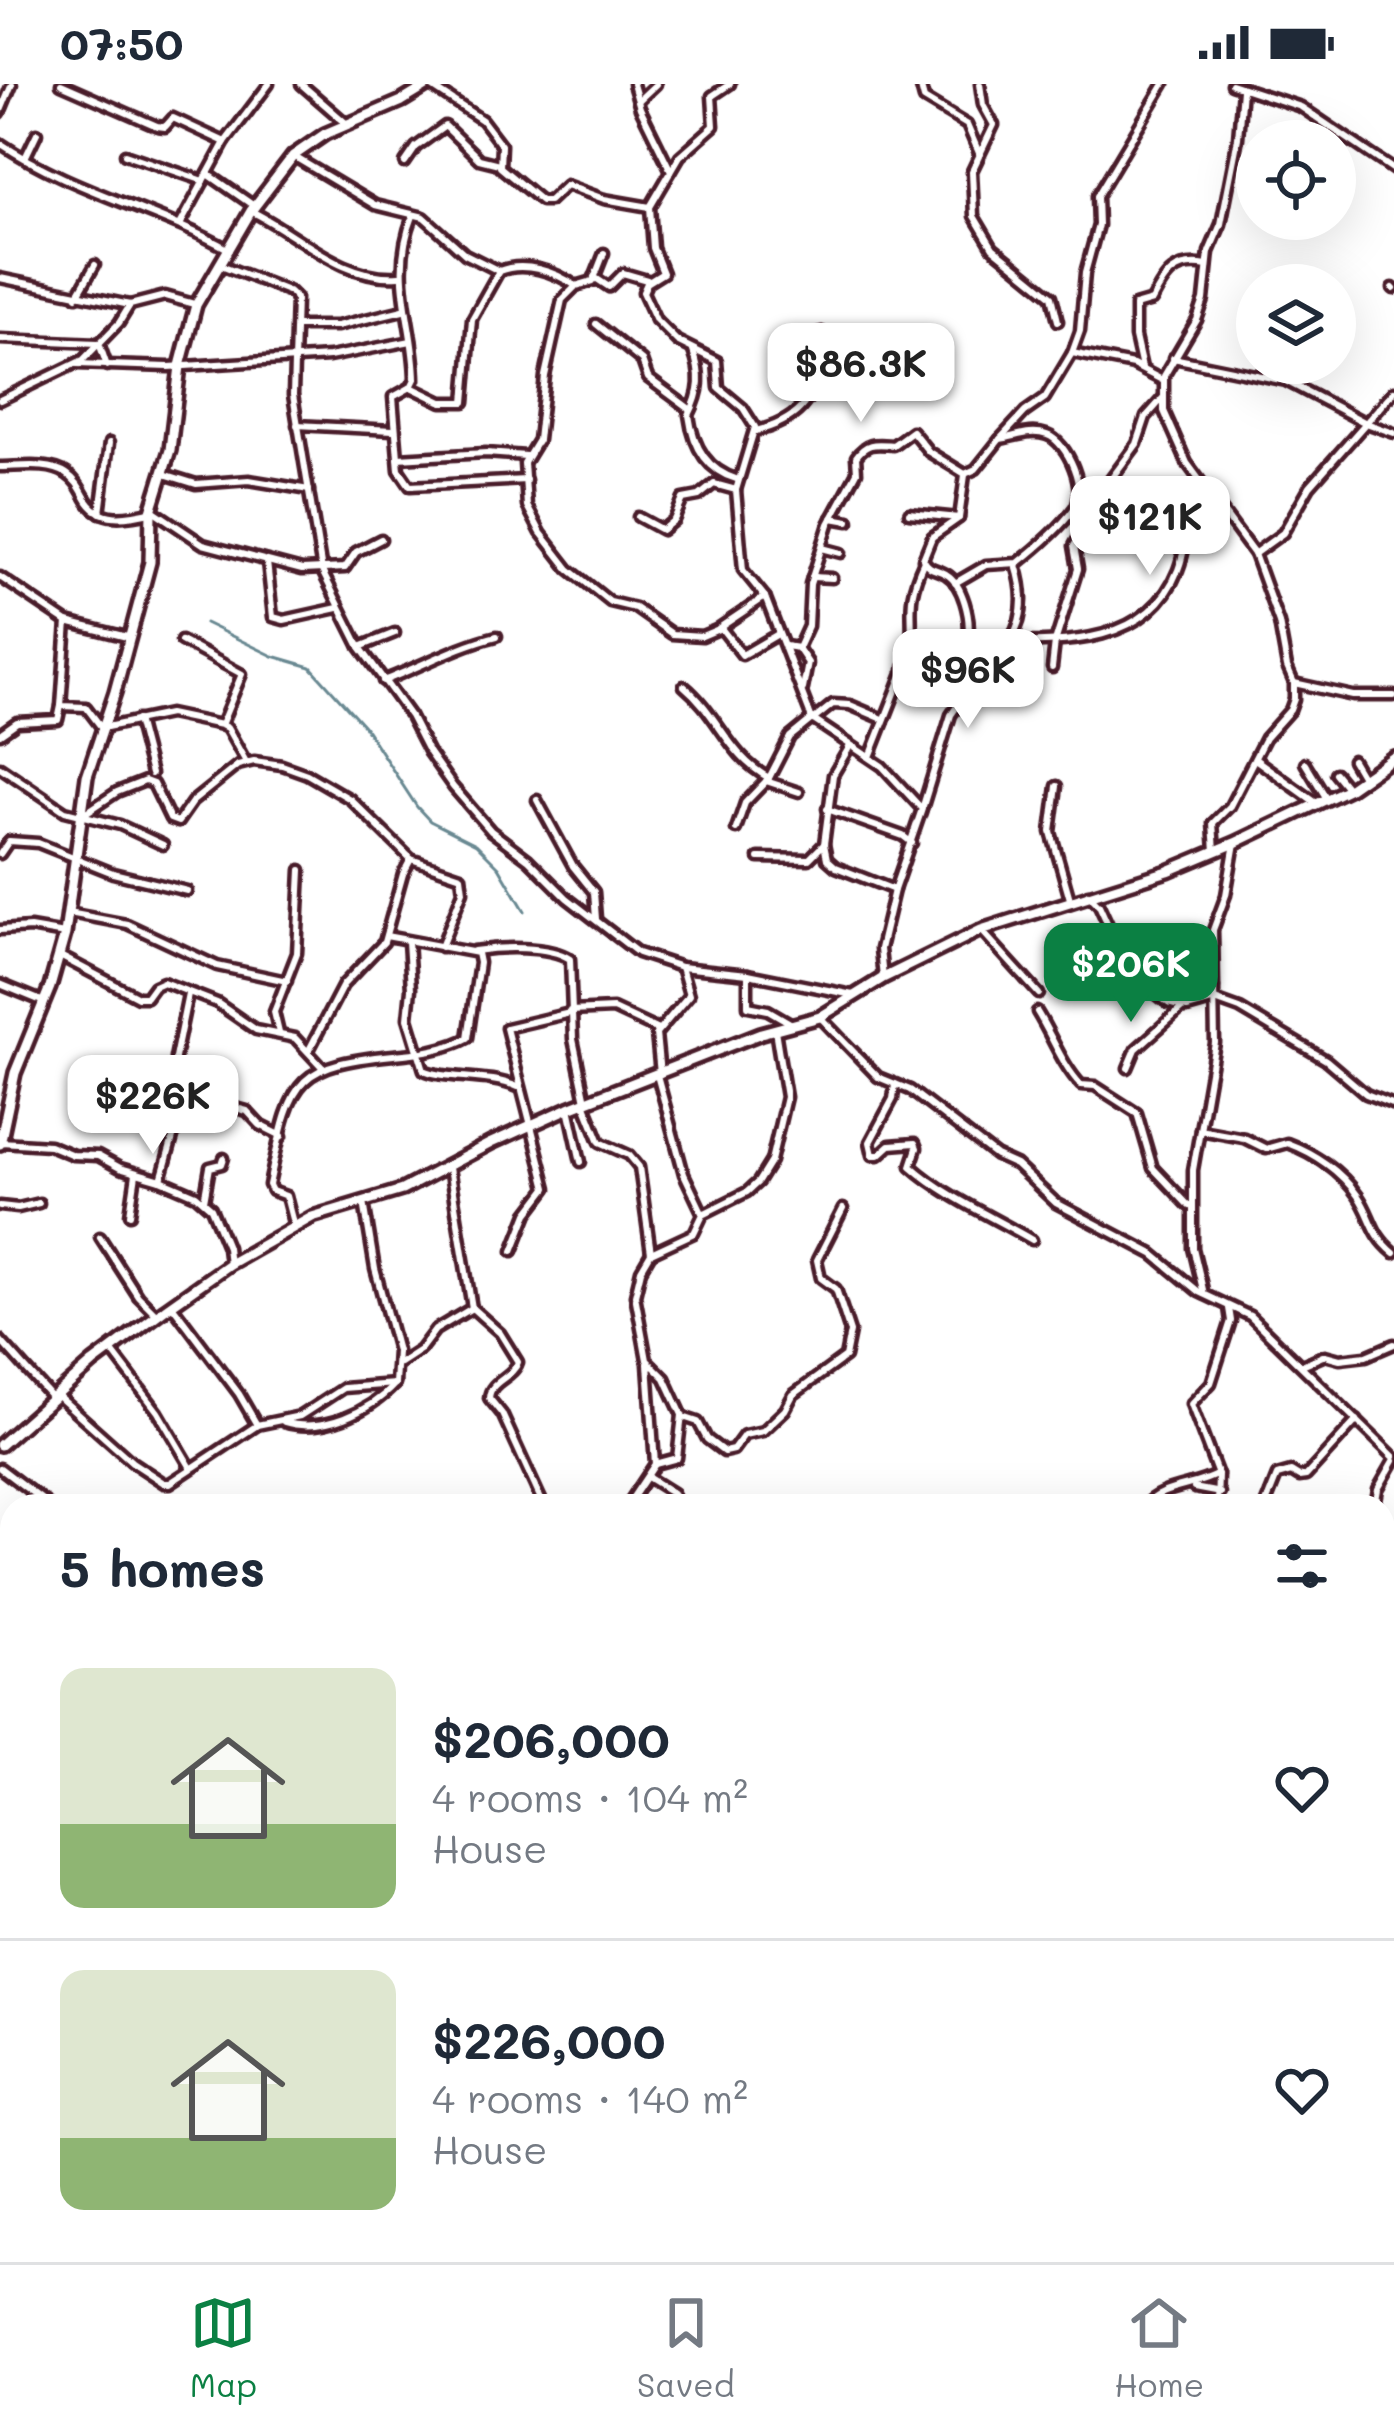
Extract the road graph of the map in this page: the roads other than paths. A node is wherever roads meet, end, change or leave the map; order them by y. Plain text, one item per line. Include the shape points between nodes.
1 (12, 84) edge
2 (61, 84) edge
3 (269, 84) edge
4 (301, 84) edge
5 (318, 84) edge
6 (633, 84) edge
7 (656, 84) edge
8 (730, 84) edge
9 (920, 84) edge
10 (980, 84) edge
11 (1164, 84) edge
12 (1231, 84) edge
13 (429, 85) edge
14 (1242, 89) junction
15 (313, 95) junction
16 (639, 100) junction
17 (0, 112) edge
18 (347, 124) junction
19 (37, 133) dead end
20 (225, 142) junction
21 (0, 143) edge
22 (979, 153) junction
23 (125, 154) dead end
24 (293, 156) junction
25 (26, 158) junction
26 (405, 163) dead end
27 (499, 164) junction
28 (1394, 170) edge
29 (671, 171) junction
30 (206, 178) junction
31 (650, 207) junction
32 (253, 209) junction
33 (413, 216) junction
34 (180, 225) junction
35 (230, 250) junction
36 (604, 253) dead end
37 (95, 265) dead end
38 (220, 265) junction
39 (1207, 266) junction
40 (500, 271) junction
41 (401, 276) junction
42 (594, 277) junction
43 (0, 278) edge
44 (651, 280) junction
45 (576, 286) junction
46 (77, 296) junction
47 (130, 305) junction
48 (196, 305) junction
49 (404, 310) junction
50 (1058, 321) dead end
51 (596, 324) dead end
52 (297, 326) junction
53 (802, 337) dead end
54 (0, 339) edge
55 (411, 341) junction
56 (99, 343) junction
57 (691, 347) junction
58 (1072, 353) junction
59 (295, 357) junction
60 (1172, 358) junction
61 (77, 364) junction
62 (106, 366) junction
63 (180, 366) junction
64 (1142, 368) junction
65 (1162, 380) junction
66 (411, 387) junction
67 (1394, 391) edge
68 (1163, 398) junction
69 (0, 400) edge
70 (691, 410) junction
71 (1366, 423) junction
72 (297, 425) junction
73 (394, 430) junction
74 (756, 431) junction
75 (1394, 433) edge
76 (1000, 439) junction
77 (109, 443) dead end
78 (526, 456) junction
79 (397, 458) junction
80 (0, 467) edge
81 (161, 473) junction
82 (965, 474) junction
83 (738, 479) junction
84 (526, 480) junction
85 (308, 490) junction
86 (736, 490) junction
87 (1206, 493) junction
88 (151, 511) junction
89 (100, 513) junction
90 (910, 513) dead end
91 (638, 517) dead end
92 (832, 518) junction
93 (959, 518) junction
94 (849, 521) dead end
95 (381, 539) dead end
96 (822, 548) junction
97 (841, 553) dead end
98 (1254, 554) junction
99 (266, 560) junction
100 (924, 561) junction
101 (1016, 564) junction
102 (322, 571) junction
103 (0, 577) edge
104 (812, 578) junction
105 (832, 578) dead end
106 (955, 583) junction
107 (765, 597) junction
108 (338, 608) junction
109 (67, 622) junction
110 (719, 628) junction
111 (395, 633) dead end
112 (778, 634) junction
113 (497, 636) dead end
114 (127, 637) junction
115 (1008, 640) junction
116 (181, 641) dead end
117 (966, 642) junction
118 (1054, 642) junction
119 (785, 646) junction
120 (360, 647) junction
121 (797, 648) junction
122 (910, 655) junction
123 (1052, 668) dead end
124 (383, 681) junction
125 (1294, 683) junction
126 (684, 686) dead end
127 (802, 693) junction
128 (1394, 696) edge
129 (61, 706) junction
130 (883, 719) junction
131 (137, 720) junction
132 (812, 720) junction
133 (221, 725) junction
134 (102, 728) junction
135 (0, 734) edge
136 (850, 746) junction
137 (1394, 757) edge
138 (870, 758) junction
139 (1255, 759) junction
140 (1352, 760) dead end
141 (246, 762) junction
142 (1305, 763) dead end
143 (0, 767) edge
144 (1335, 773) dead end
145 (151, 774) dead end
146 (768, 780) junction
147 (1364, 780) junction
148 (1057, 786) dead end
149 (1348, 789) junction
150 (799, 793) dead end
151 (537, 800) dead end
152 (1322, 802) junction
153 (827, 809) junction
154 (922, 809) junction
155 (80, 816) junction
156 (736, 829) dead end
157 (0, 835) edge
158 (9, 841) junction
159 (1235, 843) junction
160 (824, 844) junction
161 (913, 844) junction
162 (164, 845) dead end
163 (1215, 850) junction
164 (0, 854) edge
165 (76, 858) junction
166 (759, 858) dead end
167 (411, 859) junction
168 (301, 869) dead end
169 (187, 890) dead end
170 (894, 890) junction
171 (1087, 894) junction
172 (1070, 899) junction
173 (69, 913) junction
174 (597, 923) junction
175 (0, 930) edge
176 (981, 930) junction
177 (65, 934) junction
178 (386, 936) junction
179 (1113, 936) junction
180 (408, 940) junction
181 (441, 947) junction
182 (474, 951) junction
183 (60, 956) junction
184 (681, 967) junction
185 (748, 974) junction
186 (884, 979) junction
187 (287, 980) junction
188 (0, 984) edge
189 (1215, 987) junction
190 (188, 994) junction
191 (1039, 994) dead end
192 (854, 995) junction
193 (1215, 1000) junction
194 (44, 1002) junction
195 (1182, 1008) junction
196 (570, 1012) junction
197 (1037, 1012) dead end
198 (820, 1016) junction
199 (793, 1025) junction
200 (658, 1030) junction
201 (775, 1030) junction
202 (279, 1033) junction
203 (308, 1050) junction
204 (418, 1052) junction
205 (322, 1067) junction
206 (1128, 1068) dead end
207 (658, 1074) junction
208 (895, 1084) junction
209 (518, 1087) junction
210 (187, 1088) junction
211 (4, 1100) edge
212 (585, 1101) junction
213 (1394, 1105) edge
214 (569, 1108) junction
215 (530, 1124) junction
216 (1200, 1130) junction
217 (282, 1136) junction
218 (0, 1143) edge
219 (224, 1158) dead end
220 (581, 1162) dead end
221 (449, 1168) junction
222 (136, 1174) junction
223 (161, 1180) junction
224 (204, 1201) junction
225 (364, 1202) junction
226 (39, 1204) dead end
227 (0, 1206) edge
228 (1192, 1208) junction
229 (843, 1209) dead end
230 (130, 1214) dead end
231 (704, 1214) junction
232 (294, 1226) junction
233 (100, 1237) dead end
234 (1032, 1240) dead end
235 (513, 1251) dead end
236 (652, 1253) junction
237 (1394, 1253) edge
238 (229, 1264) junction
239 (1204, 1295) junction
240 (172, 1304) junction
241 (1227, 1305) junction
242 (472, 1308) junction
243 (157, 1315) junction
244 (0, 1340) edge
245 (1394, 1344) edge
246 (111, 1350) junction
247 (647, 1360) junction
248 (1302, 1365) junction
249 (398, 1366) junction
250 (395, 1384) junction
251 (55, 1397) junction
252 (682, 1415) junction
253 (1358, 1420) junction
254 (284, 1422) junction
255 (257, 1425) junction
256 (0, 1445) edge
257 (1394, 1459) edge
258 (655, 1464) junction
259 (0, 1468) edge
260 (191, 1468) junction
261 (1218, 1474) junction
262 (649, 1478) junction
263 (1191, 1487) junction
264 (34, 1494) edge
265 (539, 1494) edge
266 (636, 1494) edge
267 (674, 1494) edge
268 (1155, 1494) edge
269 (1220, 1494) joint
270 (1269, 1494) edge
271 (1377, 1494) edge

1 - 17 street
2 - 20 street via 157,125 173,118
3 - 20 street
4 - 15 street
5 - 15 street
6 - 16 street
7 - 16 street
8 - 29 street via 712,95 714,126
9 - 22 street via 924,99 967,125
10 - 22 street via 994,125
11 - 58 street via 1096,196
12 - 14 street
13 - 18 main road
13 - 27 street via 482,120 501,145
14 - 28 street via 1301,107
14 - 39 street via 1222,224
15 - 18 street
16 - 29 street
18 - 24 main road
19 - 25 street
20 - 30 street
21 - 25 street
22 - 50 street via 971,182 976,221 993,248 1052,296
23 - 30 street
24 - 32 main road
24 - 33 street via 375,205
25 - 34 street
26 - 27 street via 447,126 479,159
27 - 31 street via 544,202 566,185
29 - 31 street
30 - 32 street
30 - 34 street
31 - 44 street via 663,273
32 - 35 main road
32 - 41 street via 324,255
33 - 40 street
33 - 41 street
34 - 35 street
35 - 38 main road
36 - 42 street
37 - 46 street
38 - 48 main road
38 - 52 street via 294,295
39 - 60 street via 1197,320
39 - 64 street via 1172,269 1152,301 1136,306
40 - 45 street via 531,267
40 - 66 street via 472,319 465,402 442,402
41 - 49 street
42 - 44 street via 609,287 623,273
42 - 45 street
43 - 46 street
44 - 57 street via 643,292 656,320
45 - 78 street via 562,300 538,440
46 - 47 street
47 - 48 street via 165,296
47 - 56 street
48 - 63 main road
49 - 52 street
49 - 55 street
51 - 70 street
52 - 59 street
53 - 74 street via 822,332 833,343 811,398 786,422
54 - 56 street
55 - 59 street
55 - 66 street
56 - 61 street
56 - 62 street
57 - 70 street via 699,370
57 - 74 street via 717,361 719,388
58 - 64 street
58 - 76 street via 1045,398
59 - 63 street
59 - 72 street
60 - 65 street
60 - 71 street via 1286,381
61 - 62 street
61 - 69 street
62 - 63 street
63 - 81 main road
64 - 65 street
65 - 68 street
66 - 73 street via 393,397
67 - 71 street
68 - 87 street via 1170,430
68 - 118 street via 1074,546 1078,569
70 - 83 street via 706,462
71 - 75 street
71 - 98 street via 1310,486 1283,533
72 - 73 street
72 - 85 street
73 - 79 street
74 - 83 street
76 - 82 street
76 - 101 street via 1054,438 1080,485 1076,508
77 - 89 street
78 - 79 street
78 - 84 street
79 - 84 street via 410,486
80 - 89 street via 63,471
81 - 85 street via 196,484 249,480
81 - 88 main road
82 - 92 street via 912,431 893,445 874,442 859,453
82 - 93 street
83 - 86 street
84 - 110 street via 527,506 541,533 606,598 668,633 702,636
85 - 102 street
86 - 91 street via 718,483 683,499 662,530
86 - 107 street via 740,560
87 - 98 street
87 - 118 street via 1190,514 1170,587 1145,615 1090,640
88 - 89 street
88 - 99 street via 203,544
88 - 114 main road via 150,562
90 - 93 street
92 - 94 street
92 - 96 street
93 - 100 street via 932,536
95 - 102 street via 346,568
96 - 97 street
96 - 104 street
98 - 125 street
99 - 102 street
99 - 108 street via 273,617
100 - 106 street
100 - 122 street via 908,604
101 - 106 street via 986,565
101 - 115 street via 1023,597
102 - 108 street
103 - 109 street
104 - 105 street
104 - 121 street via 807,630
106 - 117 street via 967,607
107 - 110 street
107 - 112 street
108 - 120 street
109 - 114 street
109 - 129 street
110 - 112 street via 742,655
111 - 120 street
112 - 119 street
113 - 124 street
114 - 134 main road
115 - 117 street
115 - 118 street
116 - 133 street via 242,674
117 - 122 street
117 - 154 street via 957,675 965,694
118 - 123 street
119 - 121 street
119 - 127 street
120 - 124 street
121 - 127 street via 808,663
122 - 130 street
124 - 174 street via 491,831
125 - 128 street
125 - 139 street via 1290,710
126 - 146 street via 740,760
127 - 132 street
129 - 134 street via 86,707
129 - 135 street via 58,720 17,722
130 - 132 street via 833,704
130 - 138 street
131 - 133 street via 170,714
131 - 134 street
131 - 145 street
132 - 136 street
132 - 146 street via 790,736
133 - 141 street
134 - 155 main road
136 - 138 street
136 - 153 street via 834,770
137 - 147 main road
138 - 154 street
139 - 152 street
139 - 163 street via 1213,824
140 - 147 street
141 - 155 street via 178,822 145,781
141 - 167 street via 296,769 339,791
142 - 152 street
143 - 155 street
144 - 149 street
146 - 150 street
146 - 156 street
147 - 149 main road
148 - 172 street via 1051,832
149 - 152 main road
151 - 174 street via 594,892
152 - 159 main road
153 - 160 street
153 - 161 street
154 - 161 street
155 - 162 street
155 - 165 main road
157 - 158 street
158 - 164 street
158 - 165 street
159 - 163 main road
159 - 189 street via 1213,930
160 - 166 street via 809,859
160 - 170 street via 836,867
161 - 170 street
163 - 171 main road
165 - 169 street
165 - 173 main road
167 - 178 street
167 - 181 street via 463,880
168 - 187 street
170 - 186 street via 880,949
171 - 172 main road
171 - 179 street
172 - 176 main road
173 - 177 main road
173 - 187 street via 127,924 217,966
174 - 184 street via 638,953
175 - 177 street
176 - 186 main road
176 - 191 street
177 - 183 main road
178 - 180 street
178 - 203 street via 343,985
179 - 189 street via 1180,956
179 - 195 street via 1130,974
180 - 181 street
180 - 204 street via 408,1018
181 - 182 street
182 - 196 street via 566,955
182 - 204 street via 468,1038
183 - 190 street via 138,997 163,982
183 - 194 main road
184 - 185 street
184 - 200 street via 688,1000
185 - 192 street
185 - 199 street via 748,1006
186 - 192 main road
187 - 202 street via 274,1012
188 - 194 street
189 - 193 street
190 - 202 street via 256,1030
190 - 210 street via 173,1071
192 - 198 main road
193 - 195 street
193 - 213 street
193 - 216 street
194 - 211 main road
195 - 206 street via 1136,1049
196 - 200 street via 613,1009
196 - 209 street via 507,1027
196 - 212 street
197 - 228 street via 1081,1085 1137,1113 1153,1168
198 - 199 main road
198 - 208 street
199 - 201 main road
200 - 207 street
201 - 207 main road
201 - 231 street via 786,1097 771,1160 747,1192
202 - 203 street
203 - 205 street
204 - 205 street
204 - 209 street via 427,1073
205 - 217 street via 294,1090
207 - 212 main road
207 - 231 street via 684,1174
208 - 234 street via 870,1142 873,1155 915,1143 911,1166 933,1187
208 - 239 street via 1016,1165 1058,1205 1153,1254
209 - 215 street
210 - 217 street via 249,1112
210 - 223 street
211 - 218 main road
212 - 214 main road
212 - 236 street via 600,1142 639,1167
214 - 215 main road
214 - 220 street
215 - 221 main road
215 - 235 street via 547,1188
216 - 228 street
216 - 237 street via 1266,1149 1287,1143 1316,1156 1358,1196 1371,1229
217 - 232 street via 269,1185 286,1196
218 - 222 street via 49,1145
219 - 224 street via 209,1168
221 - 225 main road
221 - 242 street
222 - 223 street
222 - 230 street
223 - 224 street
224 - 238 street
225 - 232 main road
225 - 249 street
226 - 227 street
228 - 239 street
229 - 252 street via 817,1260 850,1332 842,1360 729,1452
231 - 236 street via 694,1233
232 - 238 main road
233 - 243 street
236 - 247 street via 635,1295
238 - 240 main road
239 - 241 street
240 - 243 main road
240 - 255 street
241 - 248 street
241 - 261 street via 1231,1322 1211,1383 1191,1404
242 - 249 street
242 - 265 street via 518,1362 489,1398
243 - 246 main road
244 - 251 street
245 - 248 street
246 - 251 main road
246 - 260 street
247 - 252 street
247 - 258 street
248 - 253 street
249 - 250 street
250 - 254 street via 343,1388
250 - 254 street via 348,1415 308,1427
251 - 256 main road
251 - 260 street via 158,1480 170,1484
252 - 258 street via 677,1458
253 - 257 street
253 - 270 street via 1306,1476 1274,1478
254 - 255 street
255 - 260 street
257 - 271 street
258 - 262 street
259 - 264 street
261 - 263 street
261 - 269 street
262 - 266 street
262 - 267 street
263 - 268 street
263 - 269 street

